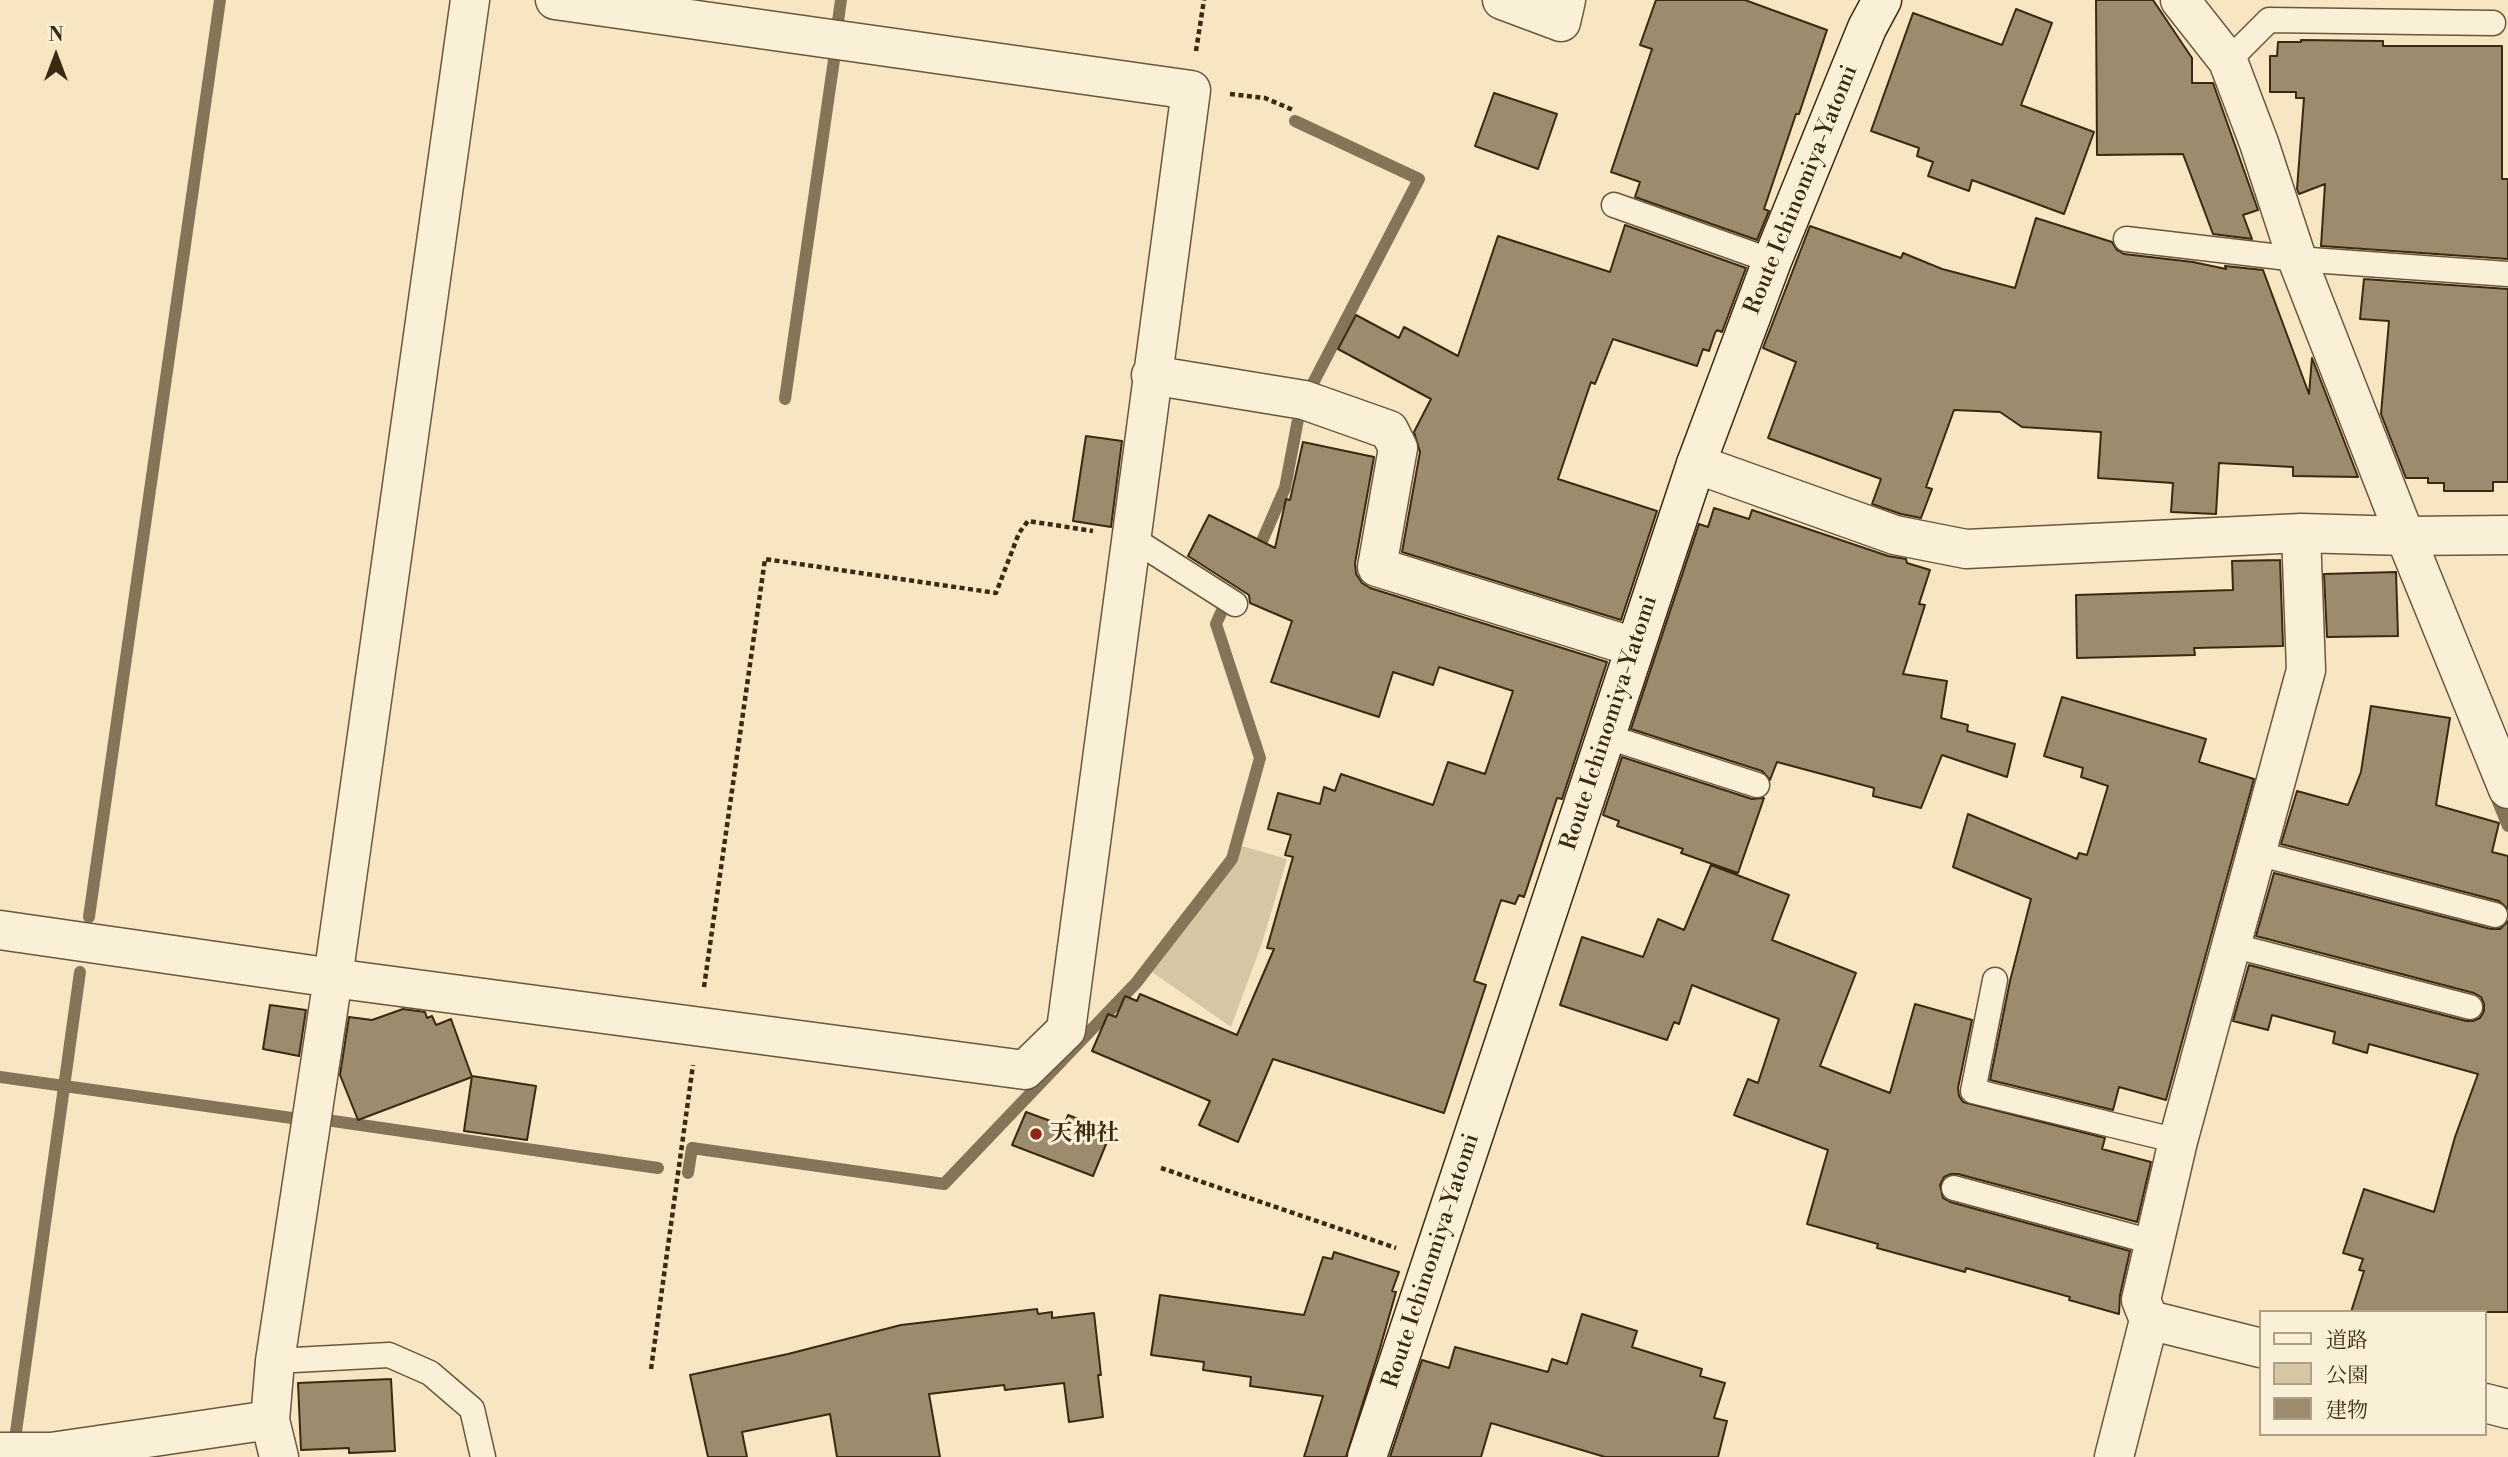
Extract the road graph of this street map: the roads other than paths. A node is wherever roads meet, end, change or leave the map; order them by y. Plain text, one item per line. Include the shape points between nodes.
1 (470, 0) edge
2 (555, 0) edge
3 (1502, 0) edge
4 (1566, 0) edge
5 (1882, 0) edge
6 (2180, 0) edge
7 (2493, 23) dead end
8 (2228, 61) junction
9 (1614, 205) dead end
10 (2126, 239) dead end
11 (2297, 259) junction
12 (1772, 261) junction
13 (2508, 274) edge
14 (1151, 375) junction
15 (1696, 464) junction
16 (2301, 533) junction
17 (2508, 535) edge
18 (2405, 536) junction
19 (1130, 537) junction
20 (1235, 604) dead end
21 (1634, 647) junction
22 (1605, 736) junction
23 (1757, 785) dead end
24 (2508, 789) edge
25 (2256, 853) junction
26 (2495, 915) dead end
27 (0, 930) edge
28 (2231, 945) junction
29 (333, 978) junction
30 (1995, 980) dead end
31 (2470, 1007) dead end
32 (2178, 1141) junction
33 (1954, 1188) dead end
34 (2156, 1243) junction
35 (2149, 1320) junction
36 (2260, 1348) edge
37 (275, 1361) junction
38 (2487, 1404) edge
39 (2508, 1409) edge
40 (270, 1420) junction
41 (0, 1452) edge
42 (279, 1457) edge
43 (483, 1457) edge
44 (1367, 1457) edge
45 (2114, 1457) edge

1 - 29 street
2 - 14 street via 1191,90
3 - 4 street via 1561,22
5 - 12 street, Route Ichinomiya-Yatomi
6 - 8 street
7 - 8 lane via 2269,20
8 - 11 street
9 - 12 lane
10 - 11 lane
11 - 13 lane
11 - 18 street
12 - 15 street, Route Ichinomiya-Yatomi
14 - 19 street
14 - 21 street via 1304,400 1389,430 1398,448 1377,567
15 - 16 street via 1895,535 1966,549
15 - 21 street, Route Ichinomiya-Yatomi
16 - 18 street
16 - 25 street via 2306,670
17 - 18 street
18 - 24 street
19 - 20 lane
19 - 29 street via 1066,1030 1025,1070
21 - 22 street, Route Ichinomiya-Yatomi
22 - 23 lane
22 - 44 street, Route Ichinomiya-Yatomi
25 - 26 lane
25 - 28 street
27 - 29 street
28 - 31 lane
28 - 32 street
29 - 37 street
30 - 32 lane via 1973,1091
32 - 34 street
33 - 34 lane
34 - 35 street via 2141,1300
35 - 36 street
35 - 45 street
37 - 40 street
37 - 43 lane via 389,1354 430,1373 472,1409
38 - 39 street
40 - 41 street via 51,1452
40 - 42 street

